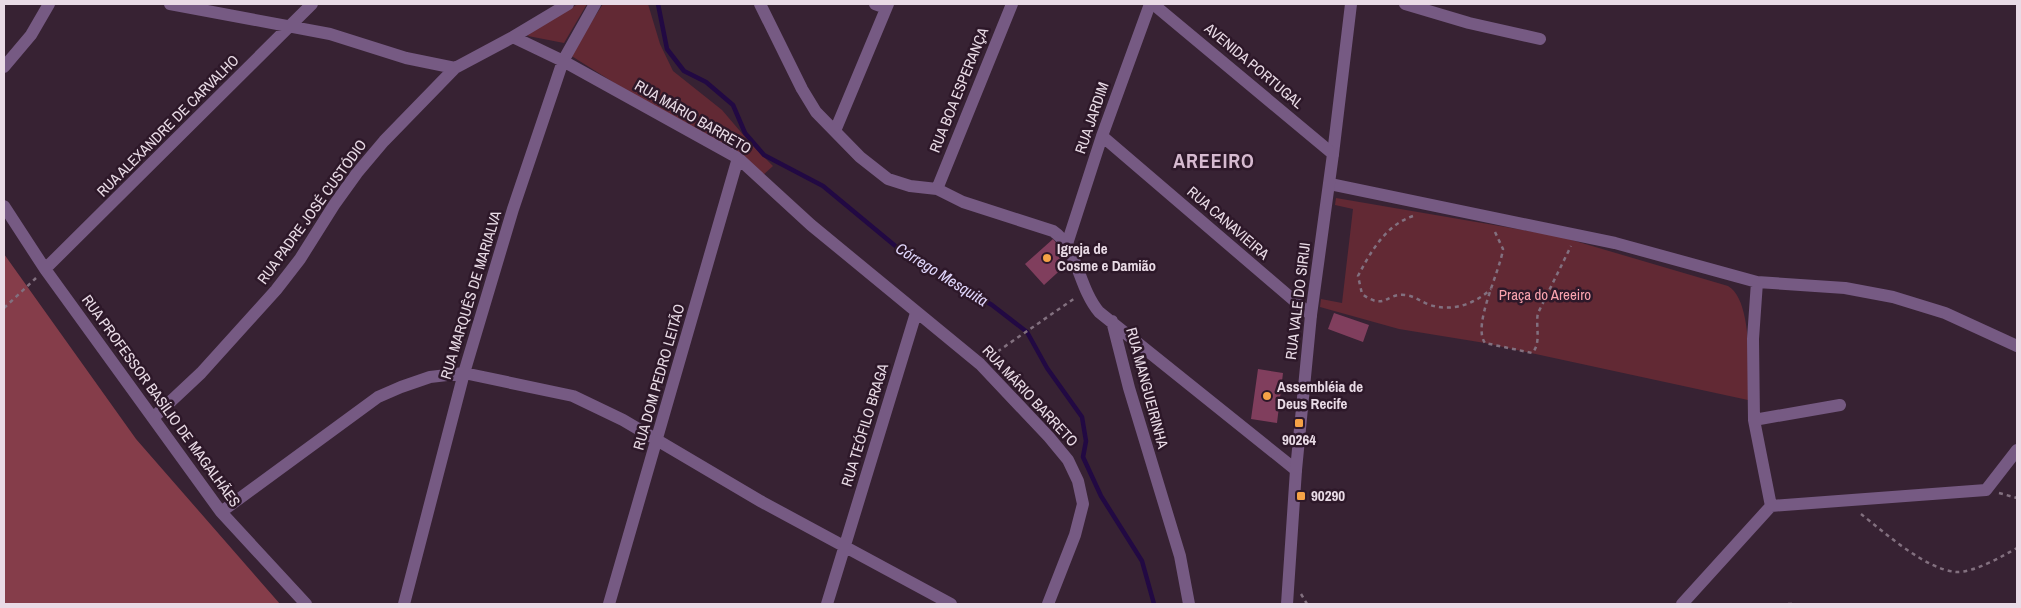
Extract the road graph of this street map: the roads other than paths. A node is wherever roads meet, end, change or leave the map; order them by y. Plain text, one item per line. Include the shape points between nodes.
1 (49, 4) edge
2 (170, 4) edge
3 (312, 4) edge
4 (568, 4) edge
5 (595, 4) edge
6 (760, 4) edge
7 (1012, 4) edge
8 (1152, 4) edge
9 (1351, 4) edge
10 (1405, 4) edge
11 (883, 5) edge
12 (291, 26) junction
13 (513, 37) junction
14 (1540, 39) dead end
15 (562, 61) junction
16 (4, 67) edge
17 (455, 68) junction
18 (835, 131) junction
19 (1102, 136) junction
20 (1333, 154) junction
21 (738, 158) junction
22 (1330, 184) junction
23 (937, 189) junction
24 (4, 206) edge
25 (1067, 244) junction
26 (45, 270) junction
27 (1757, 282) junction
28 (916, 313) junction
29 (1311, 315) junction
30 (1112, 321) junction
31 (2017, 346) edge
32 (464, 373) junction
33 (1840, 405) dead end
34 (153, 418) junction
35 (1754, 420) junction
36 (657, 442) junction
37 (2017, 450) edge
38 (1296, 470) junction
39 (1771, 506) junction
40 (221, 512) junction
41 (844, 546) junction
42 (306, 604) edge
43 (404, 604) edge
44 (609, 604) edge
45 (827, 604) edge
46 (951, 604) edge
47 (1048, 604) edge
48 (1189, 604) edge
49 (1287, 604) edge
50 (1682, 604) edge

1 - 16 street via 31,35
2 - 12 street
3 - 12 street, RUA ALEXANDRE DE CARVALHO
4 - 13 street
5 - 15 street, RUA MARQUÊS DE MARIALVA
6 - 18 street via 802,89 816,112
7 - 23 street, RUA BOA ESPERANÇA
8 - 19 street, RUA JARDIM
8 - 20 street, AVENIDA PORTUGAL
9 - 20 street, RUA VALE DO SIRIJI
10 - 14 street
11 - 18 street
12 - 17 street
12 - 26 street, RUA ALEXANDRE DE CARVALHO
13 - 15 street, RUA MÁRIO BARRETO
13 - 17 street
15 - 21 street, RUA MÁRIO BARRETO
15 - 32 street, RUA MARQUÊS DE MARIALVA
17 - 34 street, RUA PADRE JOSÉ CUSTÓDIO via 357,173 276,290 201,373
18 - 23 street via 888,179
19 - 25 street, RUA JARDIM
19 - 29 street, RUA CANAVIEIRA
20 - 22 street, RUA VALE DO SIRIJI
21 - 28 street, RUA MÁRIO BARRETO via 811,225
21 - 36 street, RUA DOM PEDRO LEITÃO
22 - 27 street via 1561,230
22 - 29 street, RUA VALE DO SIRIJI
23 - 25 street via 963,202 1053,231
24 - 26 street, RUA PROFESSOR BASÍLIO DE MAGALHÃES
25 - 30 street, RUA MANGUEIRINHA via 1085,292 1099,312
26 - 34 street, RUA PROFESSOR BASÍLIO DE MAGALHÃES
27 - 31 street via 1845,288 1893,297 1946,313
27 - 35 street via 1753,339
28 - 41 street, RUA TEÓFILO BRAGA
28 - 47 street, RUA MÁRIO BARRETO via 980,364 1068,460 1078,480 1083,504 1075,535
29 - 38 street, RUA VALE DO SIRIJI
30 - 38 street
30 - 48 street, RUA MANGUEIRINHA via 1180,556
32 - 36 street via 573,396 623,420
32 - 40 street via 401,386 378,397
32 - 43 street, RUA MARQUÊS DE MARIALVA
33 - 35 street
34 - 40 street, RUA PROFESSOR BASÍLIO DE MAGALHÃES
35 - 39 street
36 - 41 street
36 - 44 street, RUA DOM PEDRO LEITÃO
37 - 39 street via 1986,490
38 - 49 street, RUA VALE DO SIRIJI
39 - 50 street
40 - 42 street, RUA PROFESSOR BASÍLIO DE MAGALHÃES
41 - 45 street, RUA TEÓFILO BRAGA
41 - 46 street

